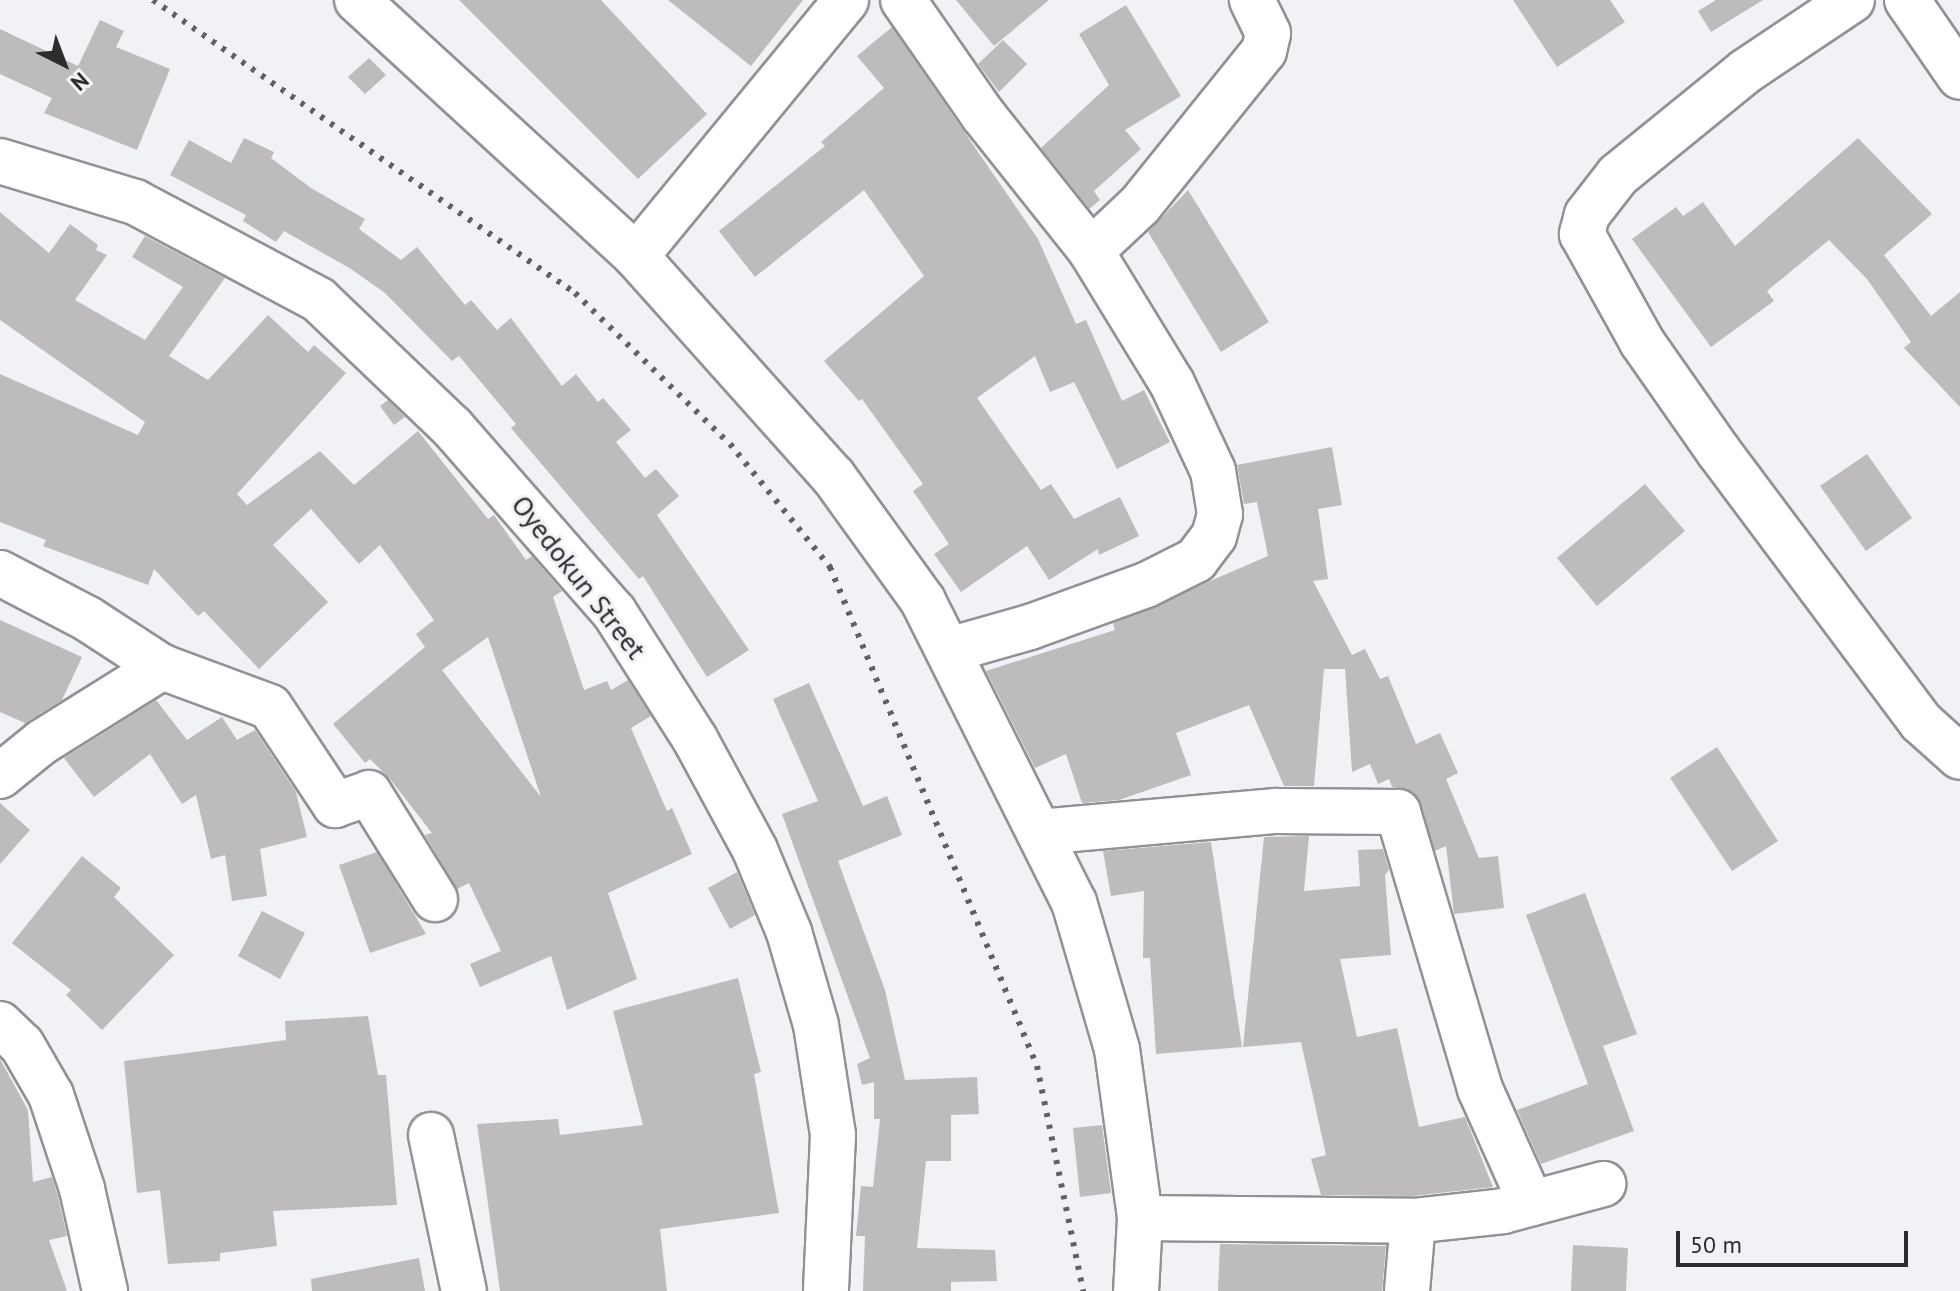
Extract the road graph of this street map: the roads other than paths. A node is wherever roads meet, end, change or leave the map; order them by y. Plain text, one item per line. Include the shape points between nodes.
1 (357, 0) edge
2 (846, 0) edge
3 (903, 0) edge
4 (1252, 0) edge
5 (1852, 0) edge
6 (1909, 1) edge
7 (1960, 77) edge
8 (0, 161) edge
9 (1091, 251) junction
10 (636, 256) junction
11 (0, 573) edge
12 (949, 650) junction
13 (162, 667) junction
14 (1960, 757) edge
15 (0, 776) edge
16 (1039, 832) junction
17 (435, 899) dead end
18 (0, 1024) edge
19 (431, 1135) dead end
20 (1603, 1184) dead end
21 (1531, 1203) junction
22 (1140, 1218) junction
23 (1413, 1221) junction
24 (824, 1290) edge
25 (105, 1291) edge
26 (464, 1291) edge
27 (1136, 1291) edge
28 (1407, 1291) edge

1 - 10 street
2 - 10 street
3 - 9 street via 983,115
4 - 9 street via 1268,33 1264,51 1140,205
5 - 14 street via 1746,71 1618,175 1587,215 1582,234 1642,342 1719,452 1921,722
6 - 7 street
8 - 24 street, Oyedokun Street via 135,202 319,300 452,427 614,612 695,739 755,850 789,932 816,1025 833,1135
9 - 12 street via 1172,383 1213,471 1220,514 1214,536 1196,560 1146,585
10 - 12 street via 833,476 923,601
11 - 13 street via 88,619
12 - 16 street
13 - 15 street via 42,742
13 - 17 street via 270,707 335,805 369,793
16 - 21 street via 1276,811 1398,812 1480,1089
16 - 22 street via 1074,902 1117,1049
18 - 25 street via 22,1045 51,1095 82,1189
19 - 26 street
20 - 21 street
21 - 23 street
22 - 23 street
22 - 27 street
23 - 28 street

